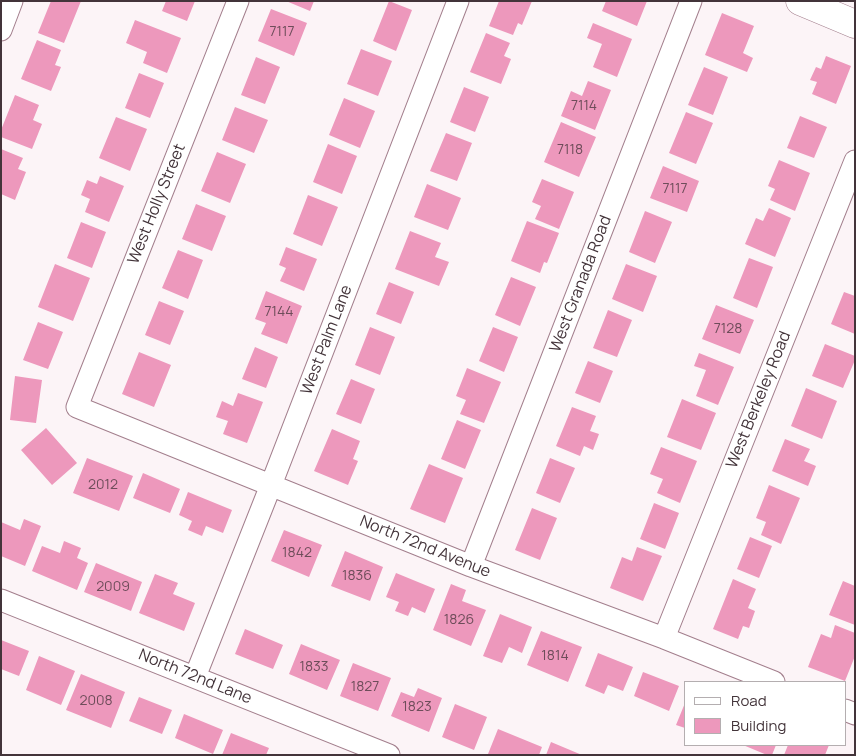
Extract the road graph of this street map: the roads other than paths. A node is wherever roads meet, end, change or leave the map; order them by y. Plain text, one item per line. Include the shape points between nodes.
1 (12, 1) edge
2 (238, 1) edge
3 (458, 1) edge
4 (691, 1) edge
5 (800, 1) edge
6 (855, 24) edge
7 (1, 30) edge
8 (855, 161) edge
9 (77, 406) joint
10 (271, 485) junction
11 (471, 566) junction
12 (1, 600) edge
13 (664, 638) junction
14 (195, 677) junction
15 (772, 681) edge
16 (389, 755) edge

1 - 7 street
2 - 9 street, West Holly Street
3 - 10 street, West Palm Lane
4 - 11 street, West Granada Road
5 - 6 street
8 - 13 street, West Berkeley Road
9 - 10 street, North 72nd Avenue
10 - 11 street, North 72nd Avenue
10 - 14 street, West Palm Lane
11 - 13 street, North 72nd Avenue
12 - 14 street, North 72nd Lane
13 - 15 street, North 72nd Avenue
14 - 16 street, North 72nd Lane

